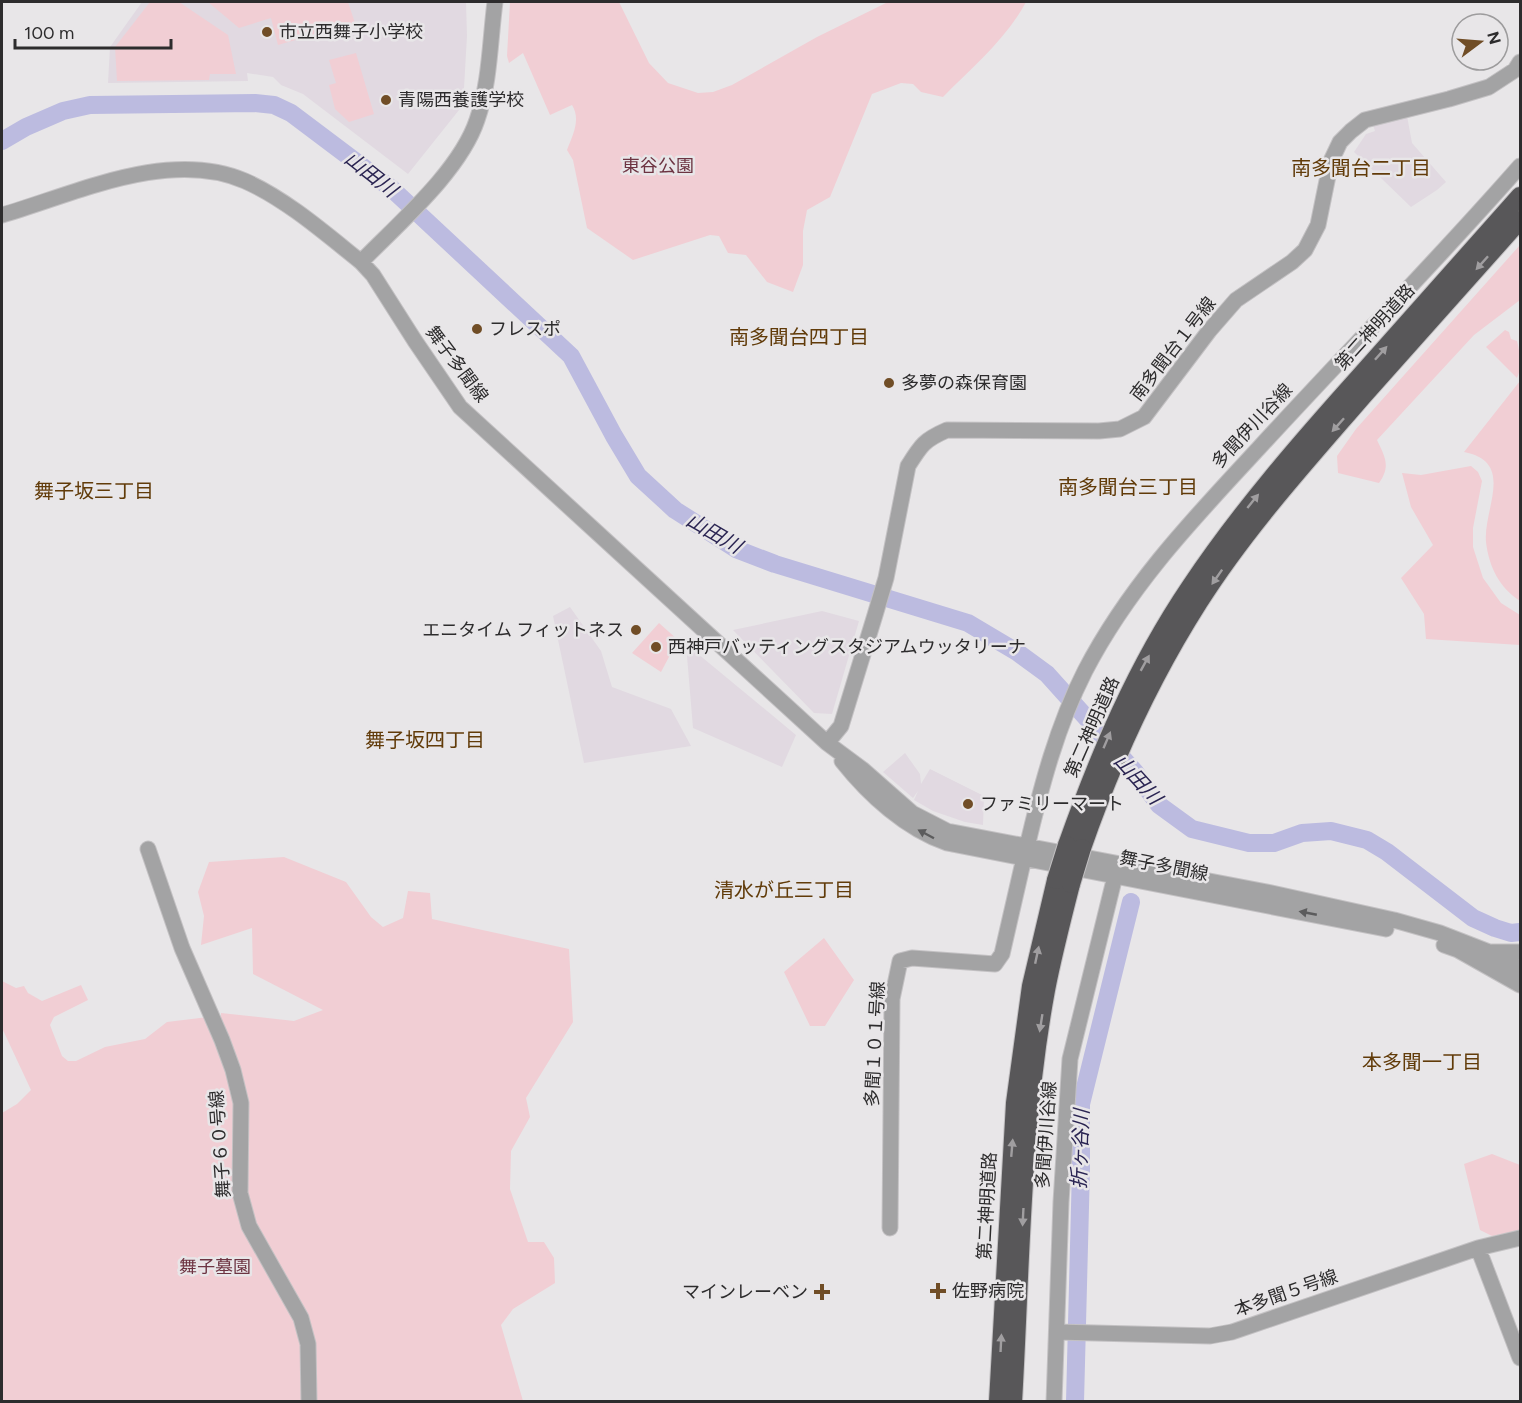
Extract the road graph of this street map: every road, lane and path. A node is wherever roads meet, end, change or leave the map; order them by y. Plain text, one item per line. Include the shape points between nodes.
1 (495, 2) edge
2 (1521, 62) edge
3 (1521, 166) edge
4 (1521, 196) edge
5 (2, 215) edge
6 (1521, 220) edge
7 (361, 262) junction
8 (827, 743) junction
9 (1102, 772) junction
10 (148, 849) dead end
11 (1025, 853) junction
12 (1116, 871) junction
13 (1064, 882) junction
14 (1489, 952) junction
15 (1521, 952) edge
16 (1521, 969) edge
17 (1521, 985) edge
18 (890, 1228) dead end
19 (1521, 1238) edge
20 (1478, 1248) junction
21 (1063, 1332) junction
22 (1521, 1358) edge
23 (309, 1401) edge
24 (998, 1401) edge
25 (1013, 1401) edge
26 (1054, 1401) edge

1 - 7 street via 477,120 461,153
2 - 8 street, 南多聞台１号線 via 1489,87 1365,120 1351,130 1331,161 1318,225 1305,250 1236,300 1144,417 1120,429 947,430 928,438 908,466 886,578 841,726
3 - 11 street, 多聞伊川谷線 via 1164,552 1113,624 1084,674 1056,737
9 -> 4 highway, 第二神明道路 via 1118,714 1188,589 1249,506 1318,424
5 - 7 street, 舞子多聞線 via 145,173 204,170 228,175 268,193
6 -> 9 highway, 第二神明道路 via 1329,435 1254,526 1200,602
7 - 8 street, 舞子多聞線 via 460,407
8 - 11 street, 舞子多聞線 via 912,813 947,831
9 - 13 highway, 第二神明道路, bridge
10 - 23 street, 舞子６０号線 via 182,948 233,1070 240,1103 240,1193 249,1226 301,1318 308,1344
11 - 12 street, 舞子多聞線
11 - 18 street, 多聞１０１号線 via 1002,954 995,964 912,958 900,961 892,999
12 - 14 street, 舞子多聞線 via 1267,892 1394,920
17 -> 12 street, 舞子多聞線 via 1458,951 1414,934
12 - 21 street, 多聞伊川谷線 via 1070,1059 1061,1202
24 -> 13 highway, 第二神明道路 via 1015,1103 1031,986
13 -> 25 highway, 第二神明道路 via 1031,1106
14 - 15 street
14 - 16 street, 舞子多聞線
19 - 20 street, 本多聞５号線
20 - 21 street, 本多聞５号線 via 1232,1332 1210,1336
20 - 22 street
21 - 26 street, 多聞伊川谷線

